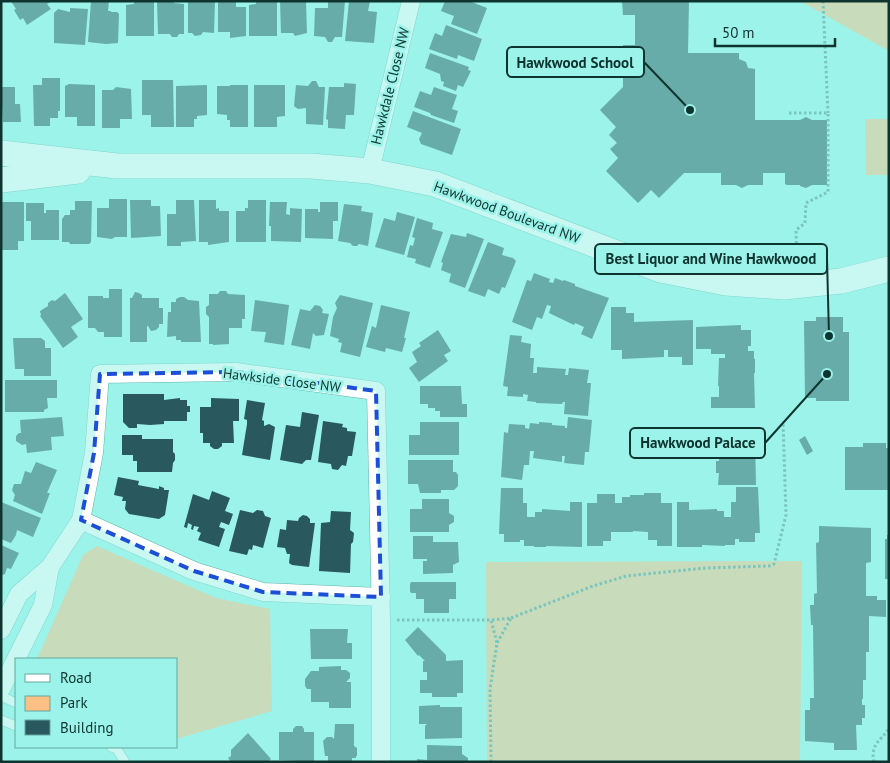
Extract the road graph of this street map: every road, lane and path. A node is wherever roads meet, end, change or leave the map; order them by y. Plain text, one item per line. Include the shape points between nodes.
1 (411, 1) edge
2 (823, 1) edge
3 (789, 113) dead end
4 (828, 113) junction
5 (1, 153) edge
6 (118, 166) junction
7 (370, 171) junction
8 (1, 180) edge
9 (799, 268) dead end
10 (889, 268) edge
11 (783, 421) dead end
12 (82, 520) junction
13 (50, 567) junction
14 (381, 597) junction
15 (511, 618) junction
16 (392, 620) dead end
17 (491, 620) junction
18 (1, 630) edge
19 (498, 644) junction
20 (16, 658) edge
21 (15, 661) edge
22 (1, 689) edge
23 (1, 696) edge
24 (15, 703) edge
25 (1, 720) edge
26 (15, 726) edge
27 (889, 729) edge
28 (116, 748) edge
29 (125, 762) edge
30 (381, 762) edge
31 (491, 762) edge
32 (874, 762) edge

1 - 7 street, Hawkdale Close NW
2 - 4 path
3 - 4 path
4 - 9 path via 828,192 806,203 805,224 796,230
5 - 6 street, Hawkwood Boulevard NW
6 - 7 street, Hawkwood Boulevard NW via 310,166
6 - 8 street, Hawkwood Boulevard NW
7 - 10 street, Hawkwood Boulevard NW via 435,184 661,270 726,283 784,287 841,281
11 - 15 path via 786,515 774,564 626,576
12 - 13 street, Hawkside Close NW
12 - 14 street via 194,571 263,592
12 - 14 street, Hawkside Close NW via 94,454 100,374 236,372 376,391
13 - 18 street, Hawkside Close NW via 20,594
13 - 20 street, Hawkside Close NW via 43,605
14 - 30 street, Hawkside Close NW
15 - 17 path
15 - 19 path
16 - 17 path
17 - 19 path
19 - 31 path via 490,689
21 - 22 street, Hawkside Close NW
23 - 24 lane
25 - 26 lane
27 - 32 path via 872,753
28 - 29 lane

